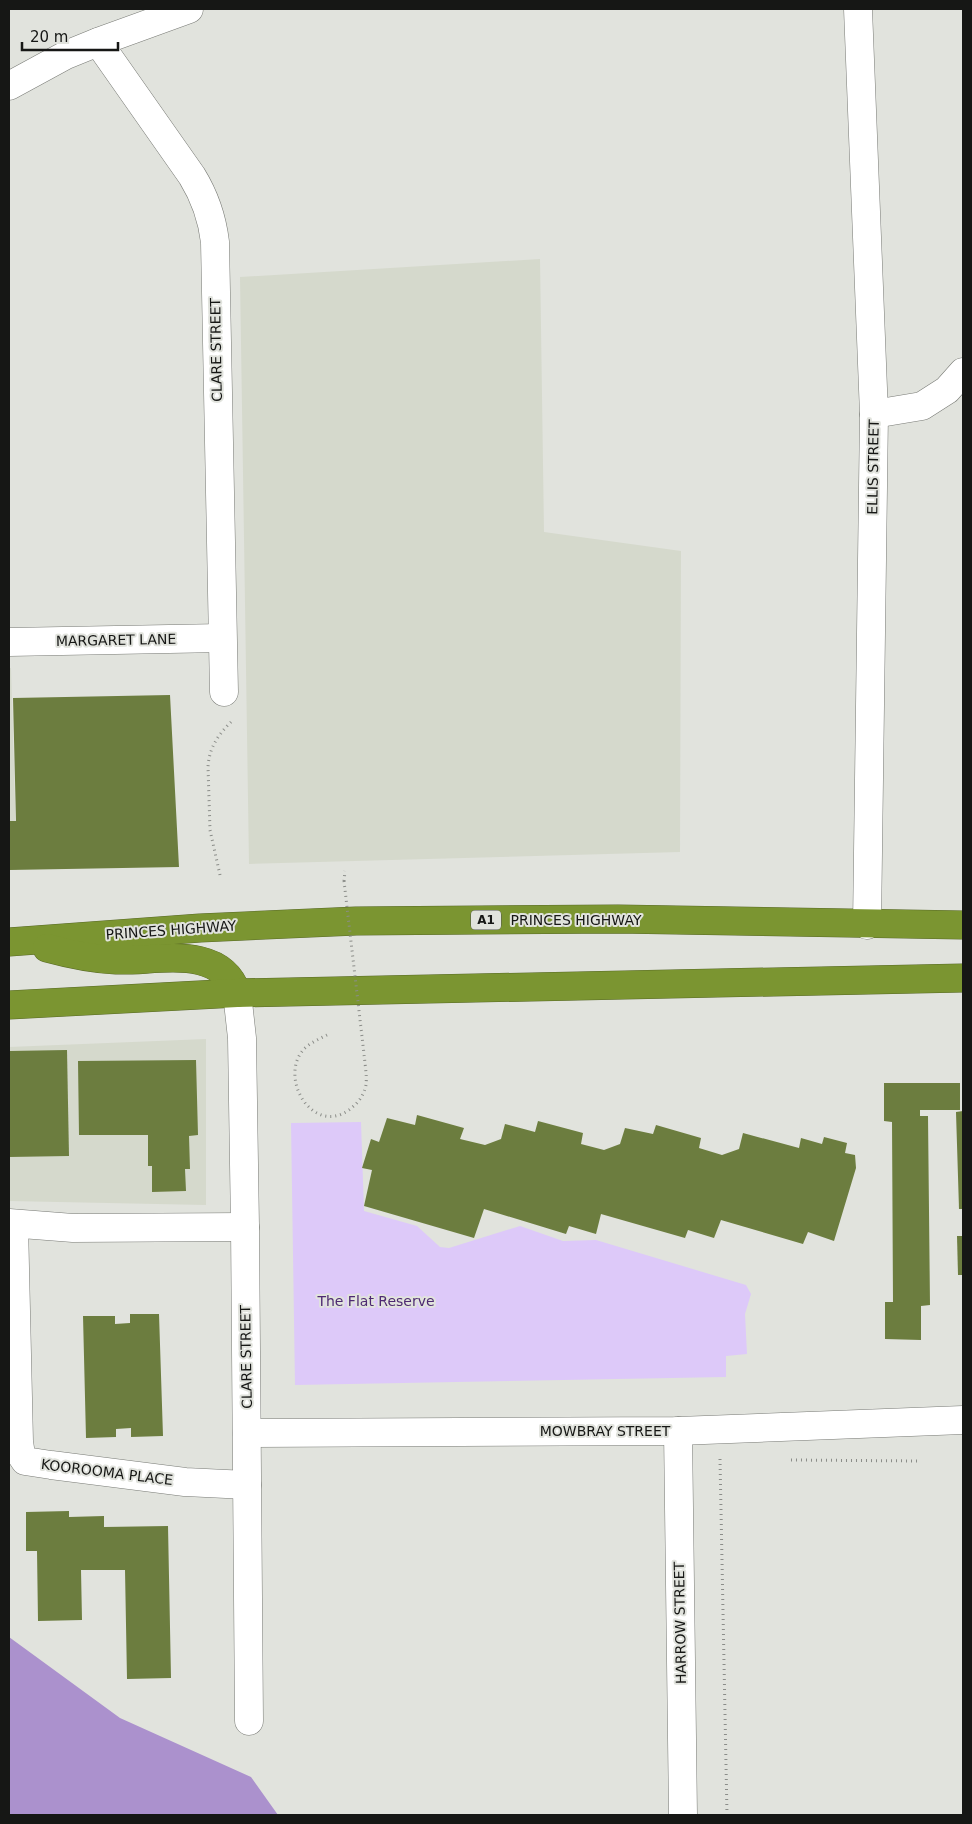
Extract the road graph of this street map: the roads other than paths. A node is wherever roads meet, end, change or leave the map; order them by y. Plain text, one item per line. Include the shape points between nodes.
1 (189, 9) edge
2 (858, 9) edge
3 (98, 42) junction
4 (9, 86) edge
5 (963, 372) edge
6 (874, 414) junction
7 (222, 638) junction
8 (9, 642) edge
9 (224, 692) road end
10 (867, 925) junction
11 (963, 925) edge
12 (12, 940) edge
13 (963, 978) edge
14 (237, 993) junction
15 (9, 1005) edge
16 (11, 1223) edge
17 (245, 1227) junction
18 (963, 1420) edge
19 (678, 1431) junction
20 (247, 1433) junction
21 (247, 1485) junction
22 (249, 1721) dead end
23 (683, 1815) edge

1 - 3 street
2 - 6 street, ELLIS STREET
3 - 4 street via 66,55
3 - 7 street, CLARE STREET via 197,184 213,224
5 - 6 street via 947,390 922,406
6 - 10 street, ELLIS STREET
7 - 8 street, MARGARET LANE
7 - 9 street, CLARE STREET
10 - 11 highway, PRINCES HIGHWAY / A1
10 - 12 highway, PRINCES HIGHWAY / A1 via 618,919 356,921
12 - 14 highway via 115,960 194,959 223,972
13 - 14 highway
14 - 15 highway
14 - 17 street, CLARE STREET via 242,1038
16 - 17 street, KOOROOMA PLACE via 74,1228
16 - 21 street, KOOROOMA PLACE via 19,1442 21,1455 26,1461 186,1482
17 - 20 street, CLARE STREET
18 - 19 street, MOWBRAY STREET
19 - 20 street, MOWBRAY STREET
19 - 23 street, HARROW STREET
20 - 21 street, CLARE STREET
21 - 22 street, CLARE STREET

